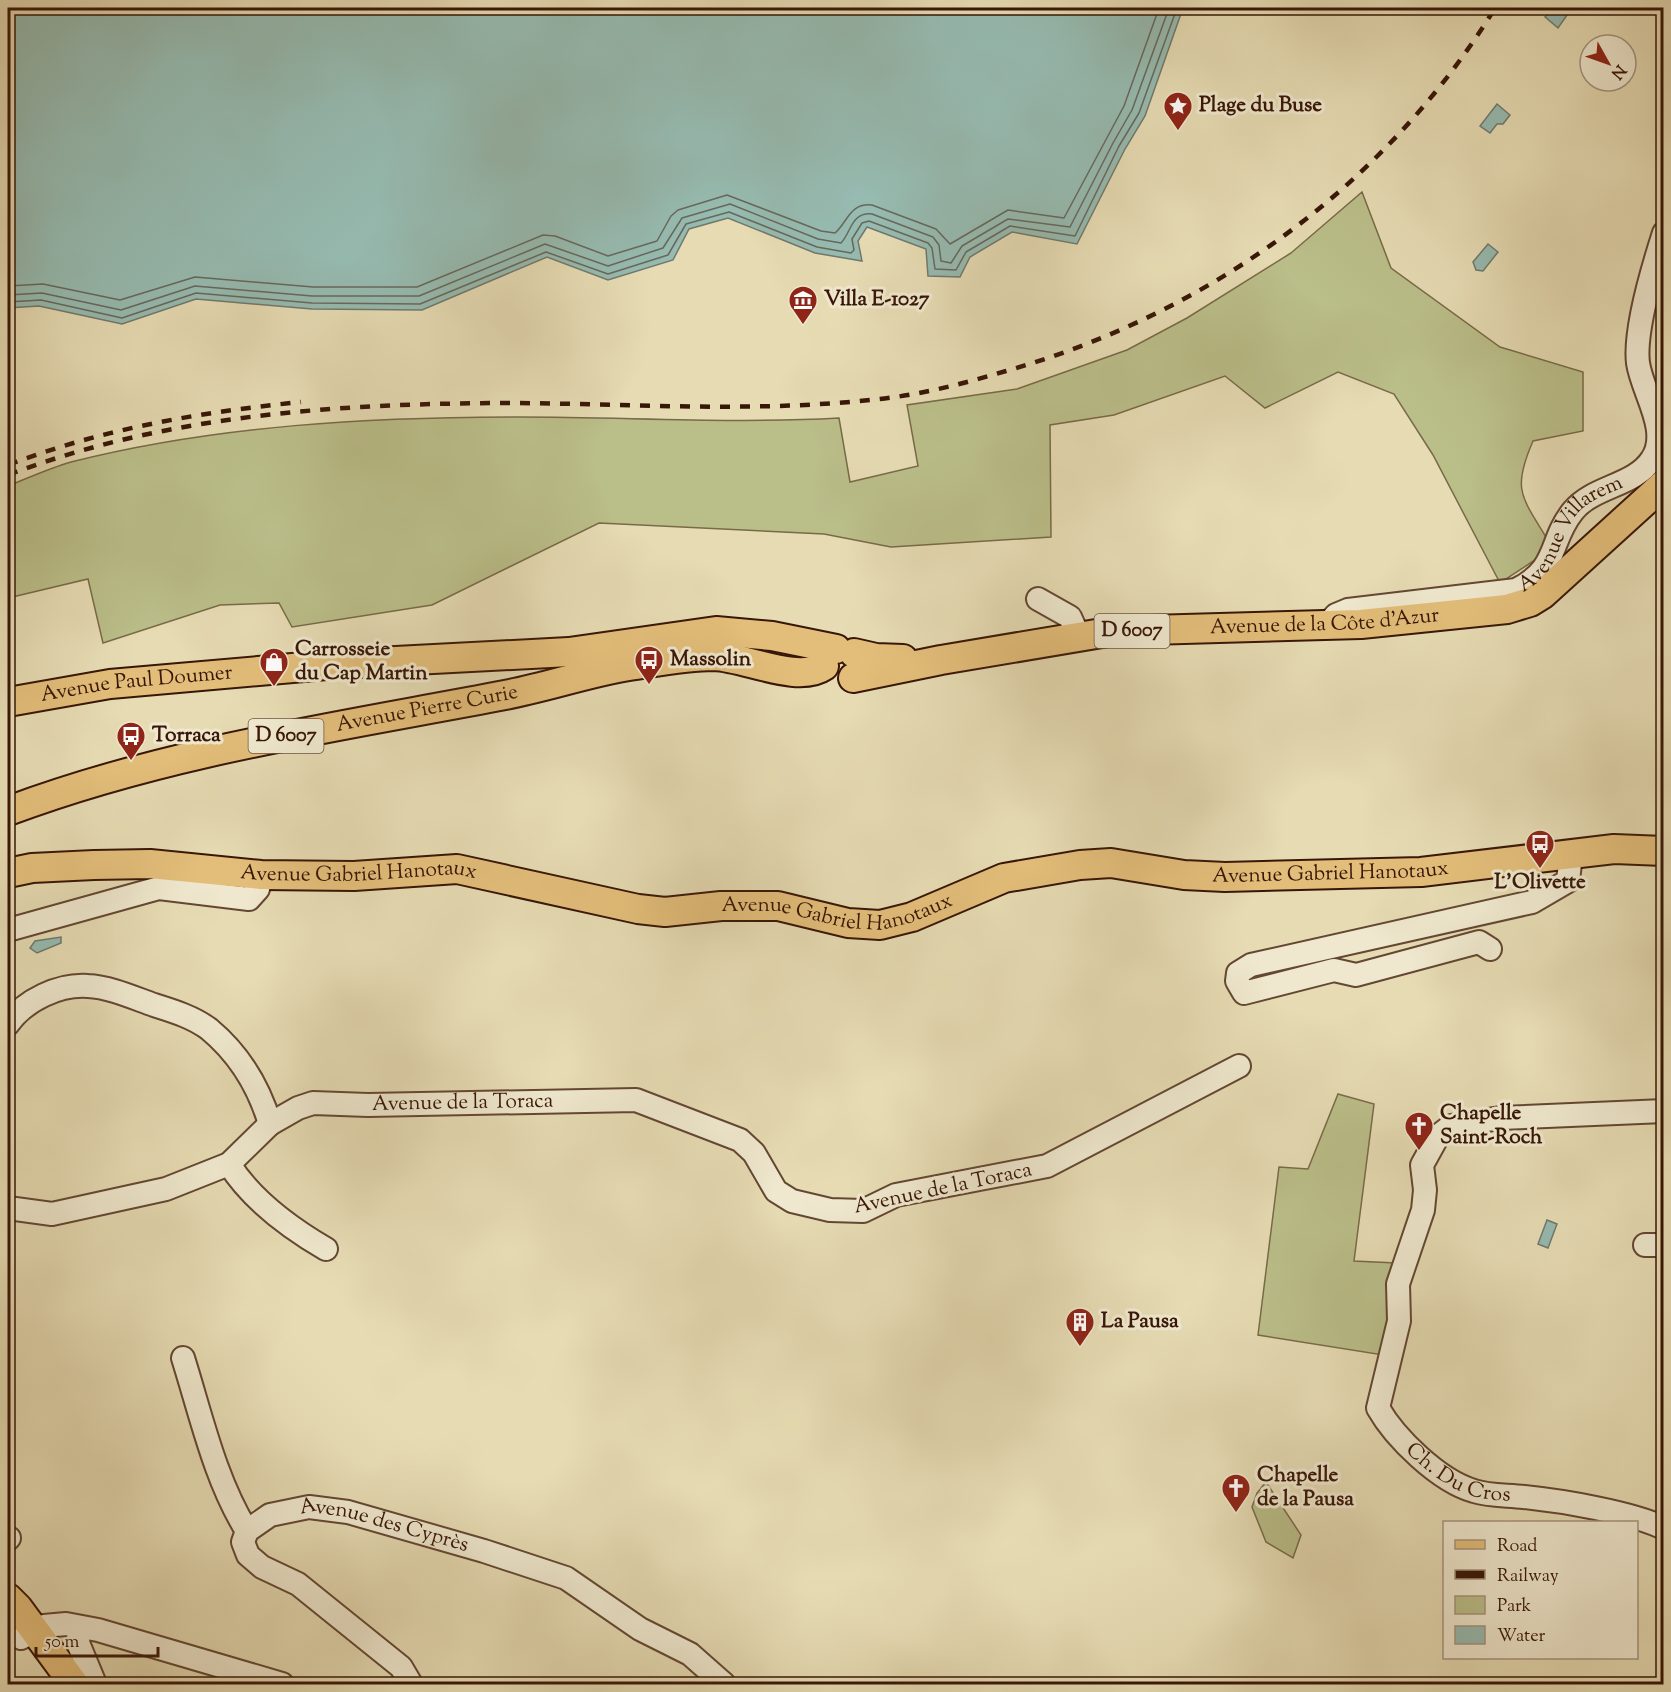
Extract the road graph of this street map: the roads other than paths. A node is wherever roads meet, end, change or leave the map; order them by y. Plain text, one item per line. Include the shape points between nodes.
1 (1664, 232) edge
2 (1664, 484) edge
3 (1038, 599) dead end
4 (1326, 626) junction
5 (1079, 637) junction
6 (832, 662) junction
7 (8, 702) edge
8 (8, 811) edge
9 (1664, 851) edge
10 (1570, 854) junction
11 (8, 873) edge
12 (261, 874) junction
13 (8, 930) edge
14 (1490, 949) dead end
15 (8, 1024) edge
16 (1239, 1066) dead end
17 (1664, 1110) edge
18 (270, 1124) junction
19 (229, 1164) junction
20 (8, 1208) edge
21 (326, 1248) dead end
22 (183, 1358) dead end
23 (1637, 1521) edge
24 (1638, 1521) edge
25 (1664, 1528) edge
26 (247, 1531) junction
27 (8, 1598) edge
28 (79, 1627) junction
29 (21, 1630) edge
30 (53, 1684) edge
31 (74, 1684) edge
32 (95, 1684) edge
33 (282, 1684) edge
34 (411, 1684) edge
35 (723, 1684) edge

1 - 4 street, Avenue Villarem via 1638,346 1638,363 1658,432 1658,446 1648,465 1581,501 1566,521 1546,568 1516,590 1348,610 1336,615
2 - 4 main road, Avenue de la Côte d'Azur / D 6007 via 1530,602 1485,612
3 - 5 street via 1070,617
4 - 5 main road, Avenue de la Côte d'Azur / D 6007 via 1114,632
5 - 6 main road, Avenue de la Côte d'Azur / D 6007 via 941,660
6 - 7 main road, Avenue Paul Doumer via 772,636 716,632 569,652 338,664 110,684
6 - 8 main road, Avenue Pierre Curie / D 6007 via 817,685 718,672 687,672 629,682 569,682 240,746 104,780
9 - 10 main road, Avenue Gabriel Hanotaux via 1614,849
10 - 12 main road, Avenue Gabriel Hanotaux via 1421,872 1225,877 1184,875 1111,863 1080,865 1004,878 912,917 880,925 848,923 778,906 721,906 665,912 638,909 457,869 354,876
10 - 14 street via 1568,881 1532,902 1251,965 1238,973 1237,981 1244,993 1334,970 1356,975 1479,942
11 - 12 main road, Avenue Gabriel Hanotaux via 32,868 150,864
12 - 13 street via 258,889 249,899 159,888
15 - 18 street via 31,1002 53,991 89,986 183,1015 208,1028 238,1058 259,1092
16 - 18 street, Avenue de la Toraca via 1047,1166 896,1196 863,1211 830,1210 792,1201 776,1191 754,1153 740,1140 636,1100 313,1103
17 - 23 street, Ch. Du Cros via 1500,1118 1451,1126 1438,1136 1422,1165 1423,1210 1398,1284 1399,1321 1378,1408 1387,1425 1421,1458 1474,1492 1565,1502
18 - 19 street, Avenue de la Toraca
19 - 20 street, Avenue de la Toraca via 166,1189 99,1205 51,1214
19 - 21 street via 249,1189 302,1235
22 - 26 street via 215,1458
24 - 25 street, Ch. Du Cros
26 - 34 street via 243,1542 248,1555 307,1591 401,1667
26 - 35 street, Avenue des Cyprès via 270,1515 309,1507 348,1512 484,1551 566,1578 640,1629 690,1654
27 - 29 main road
28 - 29 street via 66,1624
28 - 32 street via 78,1643
28 - 33 street
29 - 30 main road
29 - 31 main road

